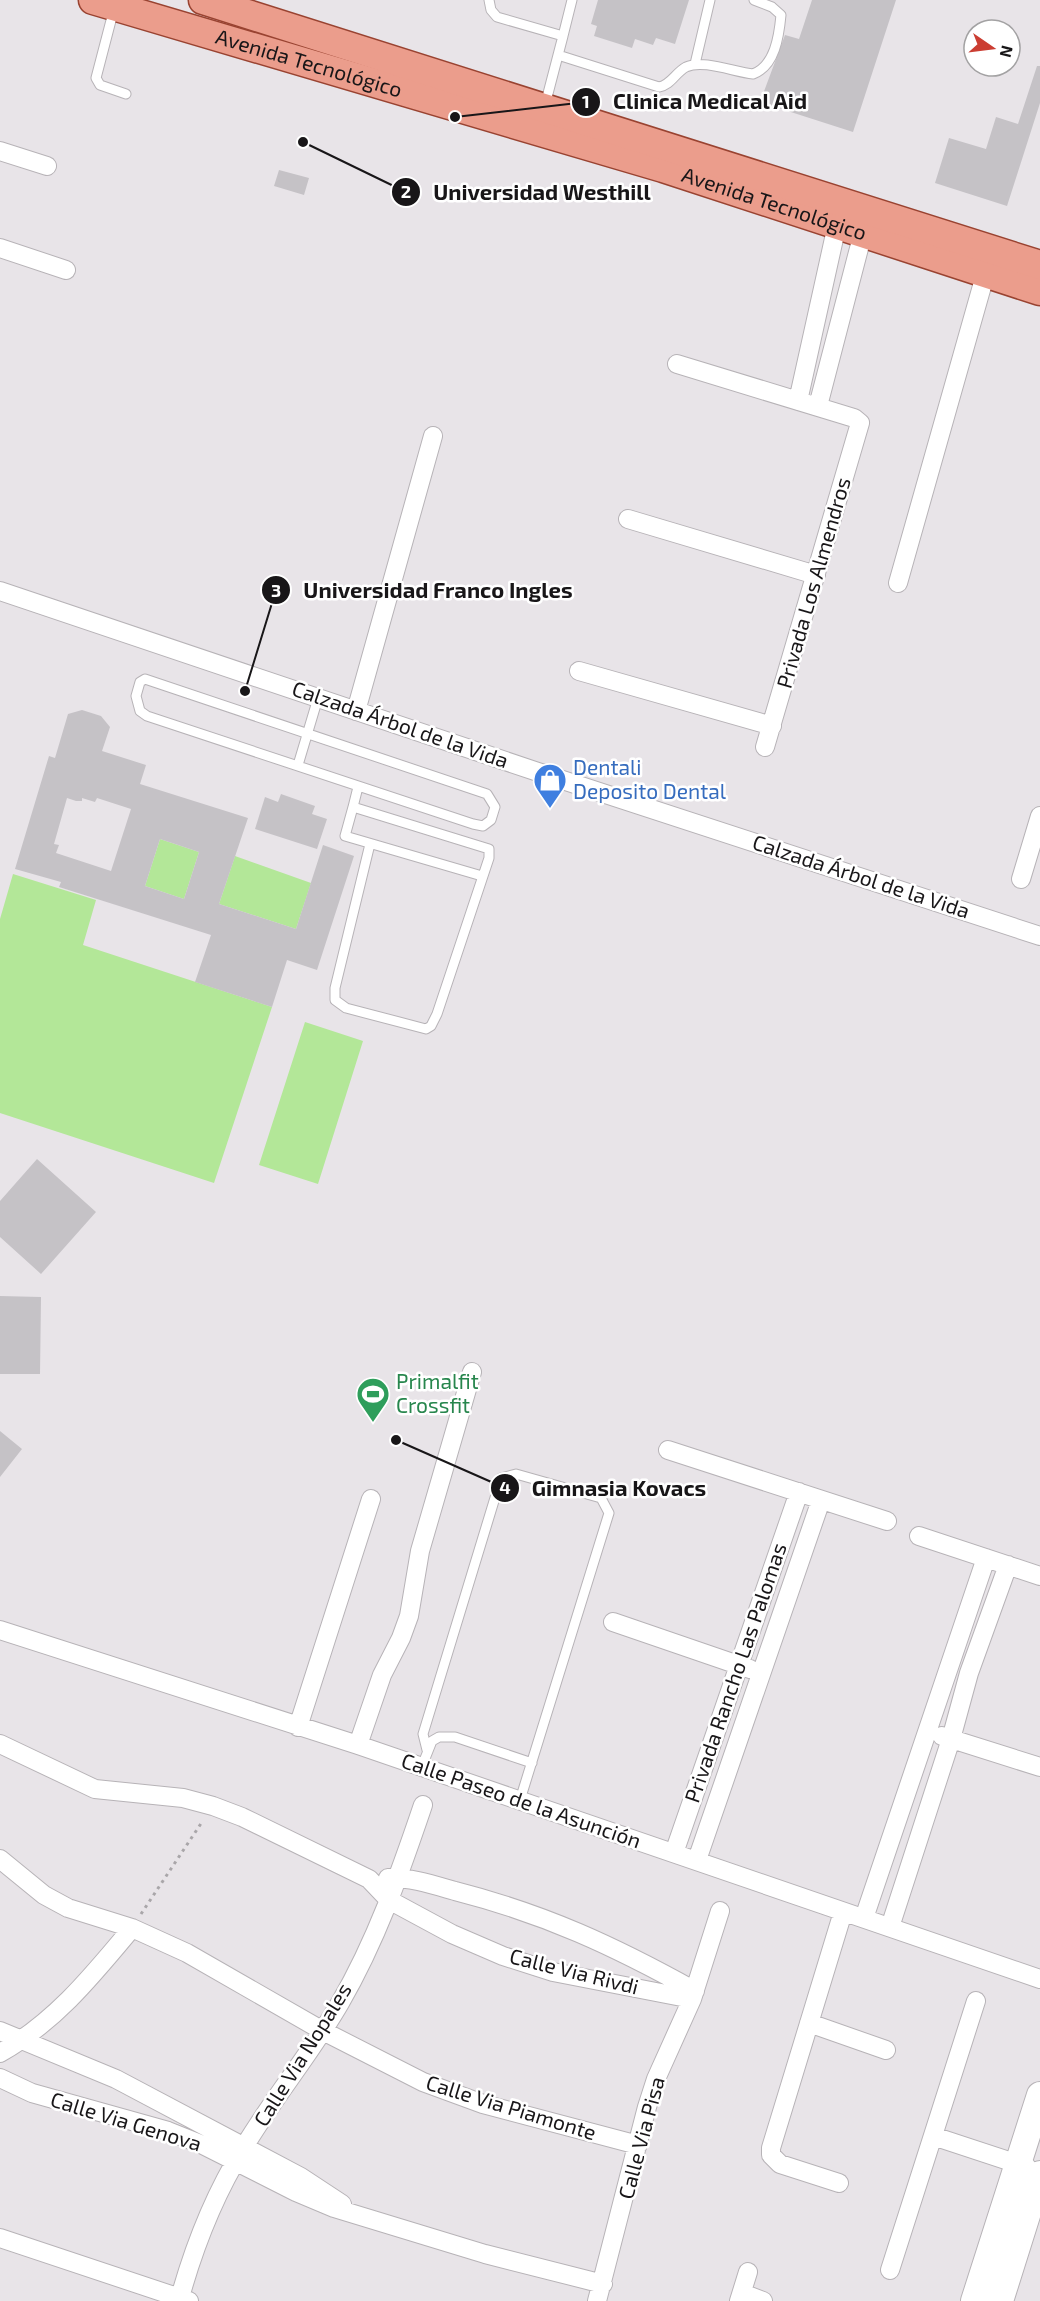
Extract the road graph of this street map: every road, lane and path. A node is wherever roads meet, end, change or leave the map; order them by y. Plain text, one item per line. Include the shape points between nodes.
1 (203, 0) edge
2 (489, 0) edge
3 (572, 0) edge
4 (710, 0) edge
5 (754, 0) edge
6 (104, 4) edge
7 (563, 36) junction
8 (558, 55) junction
9 (694, 64) junction
10 (126, 94) dead end
11 (545, 107) junction
12 (0, 151) edge
13 (47, 166) dead end
14 (847, 241) junction
15 (0, 248) edge
16 (1040, 265) edge
17 (66, 270) dead end
18 (986, 272) junction
19 (1040, 291) edge
20 (808, 351) junction
21 (831, 355) junction
22 (677, 364) dead end
23 (798, 401) junction
24 (818, 406) junction
25 (433, 436) dead end
26 (628, 519) dead end
27 (816, 575) junction
28 (898, 583) dead end
29 (0, 591) edge
30 (579, 671) dead end
31 (318, 698) junction
32 (356, 711) junction
33 (772, 726) junction
34 (308, 732) junction
35 (765, 747) dead end
36 (298, 765) junction
37 (358, 787) junction
38 (353, 807) junction
39 (1040, 816) edge
40 (370, 844) junction
41 (482, 876) junction
42 (1021, 879) dead end
43 (1040, 936) edge
44 (472, 1372) dead end
45 (668, 1450) dead end
46 (799, 1492) junction
47 (371, 1499) dead end
48 (821, 1500) junction
49 (887, 1521) dead end
50 (919, 1536) dead end
51 (986, 1558) junction
52 (1008, 1565) junction
53 (1040, 1576) edge
54 (613, 1623) dead end
55 (0, 1630) edge
56 (739, 1666) junction
57 (761, 1673) junction
58 (298, 1727) junction
59 (929, 1732) junction
60 (951, 1739) junction
61 (0, 1744) edge
62 (358, 1745) junction
63 (424, 1758) junction
64 (532, 1763) junction
65 (1040, 1767) edge
66 (520, 1800) junction
67 (213, 1806) junction
68 (423, 1806) dead end
69 (674, 1853) junction
70 (0, 1858) edge
71 (697, 1860) junction
72 (398, 1877) junction
73 (369, 1879) junction
74 (389, 1900) junction
75 (720, 1911) dead end
76 (843, 1912) junction
77 (864, 1918) junction
78 (890, 1927) junction
79 (132, 1928) junction
80 (1040, 1979) edge
81 (693, 1995) junction
82 (976, 2001) dead end
83 (809, 2023) junction
84 (0, 2031) edge
85 (323, 2031) junction
86 (24, 2040) junction
87 (886, 2050) dead end
88 (0, 2053) edge
89 (0, 2078) edge
90 (1040, 2095) edge
91 (933, 2136) junction
92 (638, 2145) junction
93 (240, 2153) junction
94 (1032, 2170) edge
95 (839, 2183) dead end
96 (0, 2238) edge
97 (890, 2270) dead end
98 (748, 2272) dead end
99 (600, 2292) edge
100 (740, 2297) edge
101 (182, 2300) edge
102 (763, 2301) edge
103 (974, 2301) edge
104 (1000, 2301) edge

1 - 11 main road, Avenida Tecnológico
2 - 7 lane via 497,17
3 - 7 lane
4 - 9 lane
5 - 9 lane via 781,15 771,58 760,72
6 - 10 lane via 96,78 100,85
6 - 14 main road, Avenida Tecnológico via 663,168
7 - 8 lane
8 - 9 lane via 659,87
8 - 11 lane
11 - 16 main road, Avenida Tecnológico
12 - 13 street
14 - 18 main road, Avenida Tecnológico
14 - 20 street
14 - 21 street
15 - 17 street
18 - 19 main road, Avenida Tecnológico
18 - 28 street
20 - 21 street
20 - 23 street
21 - 24 street
22 - 23 street
23 - 24 street
24 - 27 street, Privada Los Almendros via 858,420 860,426
25 - 32 street
26 - 27 street
27 - 33 street, Privada Los Almendros
29 - 31 street, Calzada Árbol de la Vida
30 - 33 street
31 - 32 street, Calzada Árbol de la Vida
31 - 34 lane
32 - 43 street, Calzada Árbol de la Vida
33 - 35 street, Privada Los Almendros
34 - 36 lane
34 - 36 lane via 154,680 142,680 138,688 137,704 147,716
34 - 37 lane via 488,794 495,807 488,823 473,824
36 - 37 lane
37 - 38 lane
38 - 40 lane via 345,836
38 - 41 lane via 485,846 489,852
39 - 42 street
40 - 41 lane
40 - 41 lane via 335,988 335,1000 346,1008 420,1028 431,1026
44 - 62 street via 420,1551 409,1616 382,1675
45 - 46 street
46 - 48 street
46 - 56 street, Privada Rancho Las Palomas
47 - 58 street
48 - 49 street
48 - 57 street, Privada Rancho Las Palomas
50 - 51 street
51 - 52 street
51 - 59 street
52 - 53 street
52 - 60 street via 979,1642
54 - 56 street
55 - 58 street, Calle Paseo de la Asunción
56 - 57 street
56 - 69 street, Privada Rancho Las Palomas
57 - 71 street, Privada Rancho Las Palomas
58 - 62 street, Calle Paseo de la Asunción
59 - 60 street
59 - 77 street
60 - 65 street
60 - 78 street
61 - 67 street, Calle Via Rivdi via 95,1789 183,1798
62 - 63 street, Calle Paseo de la Asunción
63 - 64 lane via 432,1741 447,1736
63 - 64 lane via 423,1734 501,1478 516,1474 601,1498 609,1513
63 - 66 street, Calle Paseo de la Asunción
64 - 66 lane
66 - 69 street, Calle Paseo de la Asunción
67 - 73 street, Calle Via Rivdi
67 - 79 path
68 - 72 street, Calle Via Nopales
69 - 71 street, Calle Paseo de la Asunción
70 - 79 street, Calle Via Piamonte via 35,1888 68,1908
71 - 76 street, Calle Paseo de la Asunción
72 - 73 street, Calle Via Rivdi
72 - 74 street, Calle Via Nopales
72 - 81 street, Calle Via Rivdi via 536,1914 617,1949
73 - 74 street, Calle Via Rivdi
74 - 81 street, Calle Via Rivdi via 452,1934 553,1972
74 - 85 street, Calle Via Nopales
75 - 81 street, Calle Via Pisa
76 - 77 street, Calle Paseo de la Asunción
76 - 83 street
77 - 78 street, Calle Paseo de la Asunción
78 - 80 street, Calle Paseo de la Asunción
79 - 85 street, Calle Via Piamonte via 187,1953
79 - 86 street via 81,1988
81 - 92 street, Calle Via Pisa via 656,2079
82 - 91 street
83 - 87 street
83 - 95 street via 771,2155 780,2164
84 - 86 street, Calle Via Genova
85 - 92 street, Calle Via Piamonte via 423,2082 483,2104
85 - 93 street, Calle Via Nopales
86 - 88 street
86 - 93 street, Calle Via Genova via 116,2079
89 - 93 street, Calle Via Genova via 32,2093
90 - 94 street
91 - 94 street
91 - 97 street
92 - 99 street, Calle Via Pisa
93 - 99 street, Calle Via Genova via 326,2192 350,2211
93 - 101 street, Calle Via Nopales via 201,2228
94 - 103 street
94 - 104 street
96 - 101 street
98 - 100 street
100 - 102 street

